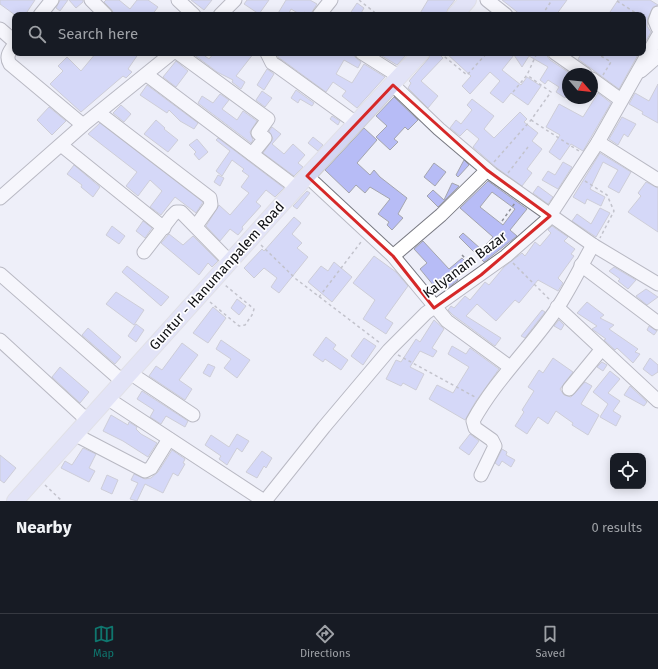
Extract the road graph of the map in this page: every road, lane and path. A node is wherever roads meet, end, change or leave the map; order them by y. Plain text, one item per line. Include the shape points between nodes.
1 (52, 0) edge
2 (92, 0) edge
3 (178, 0) edge
4 (331, 0) edge
5 (359, 0) edge
6 (468, 0) edge
7 (487, 0) edge
8 (552, 0) edge
9 (617, 1) dead end
10 (42, 12) edge
11 (103, 12) edge
12 (191, 12) edge
13 (321, 12) edge
14 (374, 12) edge
15 (458, 12) edge
16 (502, 12) edge
17 (544, 12) edge
18 (634, 12) edge
19 (658, 14) edge
20 (658, 28) edge
21 (0, 29) edge
22 (658, 36) edge
23 (12, 40) edge
24 (12, 48) edge
25 (167, 56) edge
26 (172, 56) edge
27 (268, 56) edge
28 (366, 56) edge
29 (418, 56) edge
30 (444, 56) edge
31 (484, 56) edge
32 (536, 56) edge
33 (559, 56) edge
34 (601, 56) edge
35 (658, 56) edge
36 (576, 68) edge
37 (147, 75) junction
38 (527, 75) junction
39 (598, 77) edge
40 (634, 77) junction
41 (396, 82) junction
42 (598, 83) edge
43 (513, 92) dead end
44 (621, 100) junction
45 (98, 113) junction
46 (531, 120) junction
47 (356, 123) junction
48 (83, 125) junction
49 (598, 142) junction
50 (61, 145) junction
51 (528, 147) dead end
52 (252, 154) junction
53 (589, 157) junction
54 (486, 170) junction
55 (576, 176) junction
56 (658, 180) edge
57 (502, 181) junction
58 (302, 182) junction
59 (521, 195) junction
60 (0, 198) edge
61 (550, 216) junction
62 (502, 221) dead end
63 (196, 226) junction
64 (164, 228) junction
65 (369, 233) junction
66 (252, 237) junction
67 (594, 246) junction
68 (144, 252) dead end
69 (462, 255) dead end
70 (393, 256) junction
71 (506, 256) junction
72 (230, 262) junction
73 (582, 265) junction
74 (0, 274) edge
75 (481, 275) junction
76 (216, 277) junction
77 (658, 284) edge
78 (201, 294) junction
79 (319, 297) junction
80 (557, 307) junction
81 (434, 308) junction
82 (658, 323) edge
83 (0, 340) edge
84 (389, 350) junction
85 (601, 350) junction
86 (510, 367) junction
87 (126, 377) junction
88 (569, 390) dead end
89 (107, 398) junction
90 (658, 401) edge
91 (484, 402) junction
92 (193, 415) dead end
93 (87, 420) junction
94 (74, 434) junction
95 (169, 439) junction
96 (481, 474) dead end
97 (37, 476) junction
98 (15, 501) edge
99 (62, 501) edge
100 (265, 501) edge

1 - 10 street
2 - 11 street
3 - 12 street
4 - 13 street
5 - 14 path
6 - 15 main road
7 - 16 street
8 - 17 path
9 - 18 path
19 - 20 street via 655,21
21 - 23 street
22 - 40 street, Kalyanam Bazar
24 - 48 street via 8,54 10,64
25 - 37 street
26 - 52 street via 268,119 258,133 265,138
27 - 47 street via 272,63
28 - 41 street
29 - 41 main road, Guntur - Hanumanpalem Road
30 - 31 path via 467,75
32 - 38 path
33 - 36 street
34 - 39 path via 611,62
35 - 40 street
37 - 45 street
37 - 52 street
38 - 43 path
38 - 46 path via 551,92
40 - 44 street, Kalyanam Bazar
41 - 47 main road, Guntur - Hanumanpalem Road
41 - 54 street via 439,129
42 - 44 street
44 - 49 street, Kalyanam Bazar
45 - 48 street
45 - 63 street via 210,198 211,205
46 - 53 path
46 - 54 path
47 - 58 main road, Guntur - Hanumanpalem Road
48 - 50 street
49 - 53 street, Kalyanam Bazar
49 - 56 street
50 - 60 street
50 - 64 street
51 - 57 path
52 - 58 street
53 - 55 street, Kalyanam Bazar
54 - 57 street
54 - 70 street via 441,215
55 - 61 street, Kalyanam Bazar
55 - 67 path via 607,195 614,211
57 - 59 street
58 - 65 street
58 - 66 main road, Guntur - Hanumanpalem Road
59 - 61 street
59 - 62 path
61 - 67 street
61 - 71 street, Kalyanam Bazar
63 - 64 street via 181,212 176,212
63 - 72 street
64 - 68 street
65 - 70 street
65 - 79 path
66 - 72 main road, Guntur - Hanumanpalem Road
66 - 79 path
67 - 73 street
67 - 77 street
69 - 75 path
70 - 81 street
71 - 75 street, Kalyanam Bazar
71 - 80 path
72 - 76 main road, Guntur - Hanumanpalem Road
73 - 80 street
73 - 82 street
74 - 87 street
75 - 81 street, Kalyanam Bazar
76 - 78 main road, Guntur - Hanumanpalem Road
76 - 78 path via 254,309 245,325 239,326
78 - 87 main road, Guntur - Hanumanpalem Road
79 - 84 path
80 - 85 street
80 - 86 street
81 - 84 street, Kalyanam Bazar
81 - 86 street via 451,324
83 - 93 street
84 - 91 path
84 - 100 street, Kalyanam Bazar
85 - 88 street
85 - 90 street
86 - 91 street
87 - 89 main road, Guntur - Hanumanpalem Road
87 - 92 street
89 - 93 main road, Guntur - Hanumanpalem Road
89 - 95 street
91 - 96 street via 473,425 494,442 495,446
93 - 94 main road, Guntur - Hanumanpalem Road
94 - 95 street via 145,471 151,468
94 - 97 main road, Guntur - Hanumanpalem Road
95 - 100 street
97 - 98 main road, Guntur - Hanumanpalem Road
97 - 99 path

